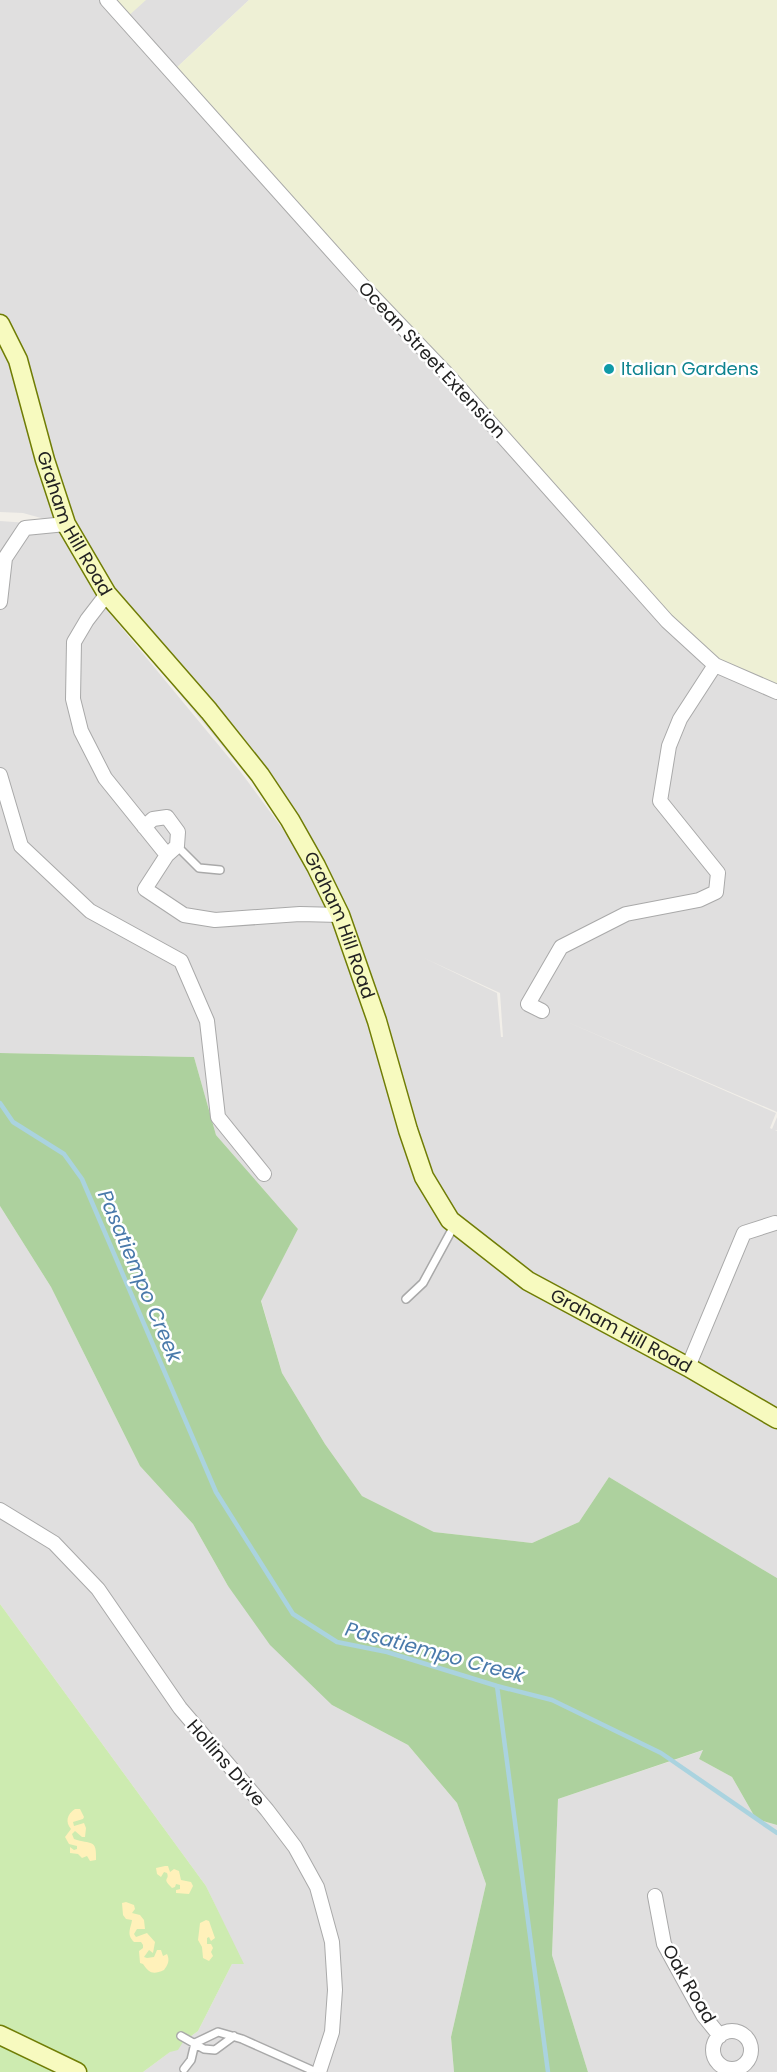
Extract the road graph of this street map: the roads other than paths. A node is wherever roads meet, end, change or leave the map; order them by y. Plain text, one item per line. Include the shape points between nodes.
1 (107, 0) edge
2 (0, 324) edge
3 (66, 524) junction
4 (107, 594) junction
5 (0, 602) edge
6 (715, 665) junction
7 (777, 692) edge
8 (0, 775) edge
9 (144, 827) junction
10 (172, 850) junction
11 (220, 870) dead end
12 (340, 915) junction
13 (542, 1011) dead end
14 (264, 1173) dead end
15 (775, 1223) dead end
16 (455, 1224) junction
17 (406, 1299) dead end
18 (688, 1367) junction
19 (777, 1419) edge
20 (0, 1510) edge
21 (655, 1896) dead end
22 (0, 2035) edge
23 (181, 2036) dead end
24 (234, 2036) junction
25 (720, 2036) junction
26 (195, 2043) junction
27 (183, 2069) dead end
28 (747, 2069) edge
29 (77, 2072) edge
30 (317, 2072) edge

1 - 6 street, Ocean Street Extension via 667,621
2 - 3 main road, Graham Hill Road via 18,360
3 - 4 main road, Graham Hill Road
3 - 5 street via 25,528 5,558
4 - 9 street via 74,642 73,699 81,732 105,778
4 - 12 main road, Graham Hill Road via 260,775 291,820
6 - 7 street, Ocean Street Extension
6 - 13 street via 680,719 669,746 660,801 718,873 716,892 699,900 626,914 561,947 528,1004
8 - 14 street via 21,846 90,911 181,961 207,1021 218,1117
9 - 10 street
9 - 10 street via 153,819 167,817 178,832
10 - 11 lane via 199,868
10 - 12 street via 145,889 184,915 215,920
12 - 16 main road, Graham Hill Road via 424,1177
15 - 18 street via 744,1233
16 - 17 lane via 423,1283
16 - 18 main road, Graham Hill Road via 528,1281
18 - 19 main road, Graham Hill Road
20 - 30 street, Hollins Drive via 54,1543 98,1589 180,1708 295,1847 317,1887 332,1942 332,2032
21 - 25 street, Oak Road via 664,1944 703,2015
22 - 29 main road
23 - 26 lane
24 - 26 lane via 218,2032
24 - 26 lane via 216,2050
24 - 30 lane
25 - 28 street, Oak Road via 713,2047 715,2060 725,2068
25 - 28 street, Oak Road via 731,2031 748,2038 751,2056
26 - 27 lane via 191,2060

